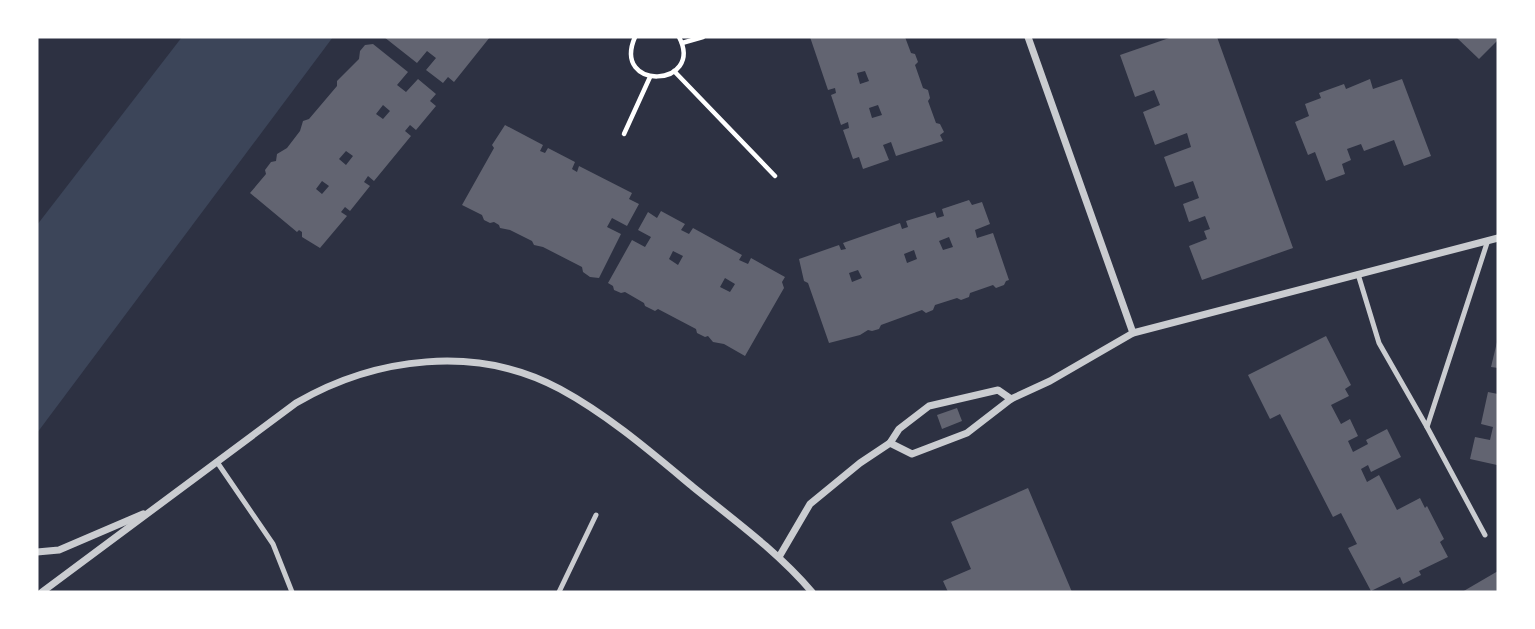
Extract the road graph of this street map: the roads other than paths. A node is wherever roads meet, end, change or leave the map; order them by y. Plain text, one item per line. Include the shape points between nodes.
1 (1028, 37) edge
2 (1498, 238) edge
3 (1488, 240) junction
4 (1358, 274) junction
5 (1133, 334) junction
6 (1010, 400) junction
7 (1427, 427) junction
8 (890, 443) junction
9 (217, 462) junction
10 (153, 510) junction
11 (597, 514) dead end
12 (1485, 535) dead end
13 (37, 552) edge
14 (779, 557) junction
15 (42, 592) edge
16 (292, 592) edge
17 (559, 592) edge
18 (812, 592) edge

1 - 5 street
2 - 3 street
3 - 4 street
3 - 7 lane
4 - 5 street
4 - 7 lane via 1379,343
5 - 6 street
6 - 8 street via 967,433 912,454
6 - 8 street via 998,390 929,407 899,429
7 - 12 lane
8 - 14 street via 810,504
9 - 10 street
9 - 14 street via 296,403 353,375 396,364 483,363 559,388 582,403 634,439
9 - 16 lane via 273,544
10 - 13 street via 59,550
10 - 15 street
11 - 17 lane
14 - 18 street

